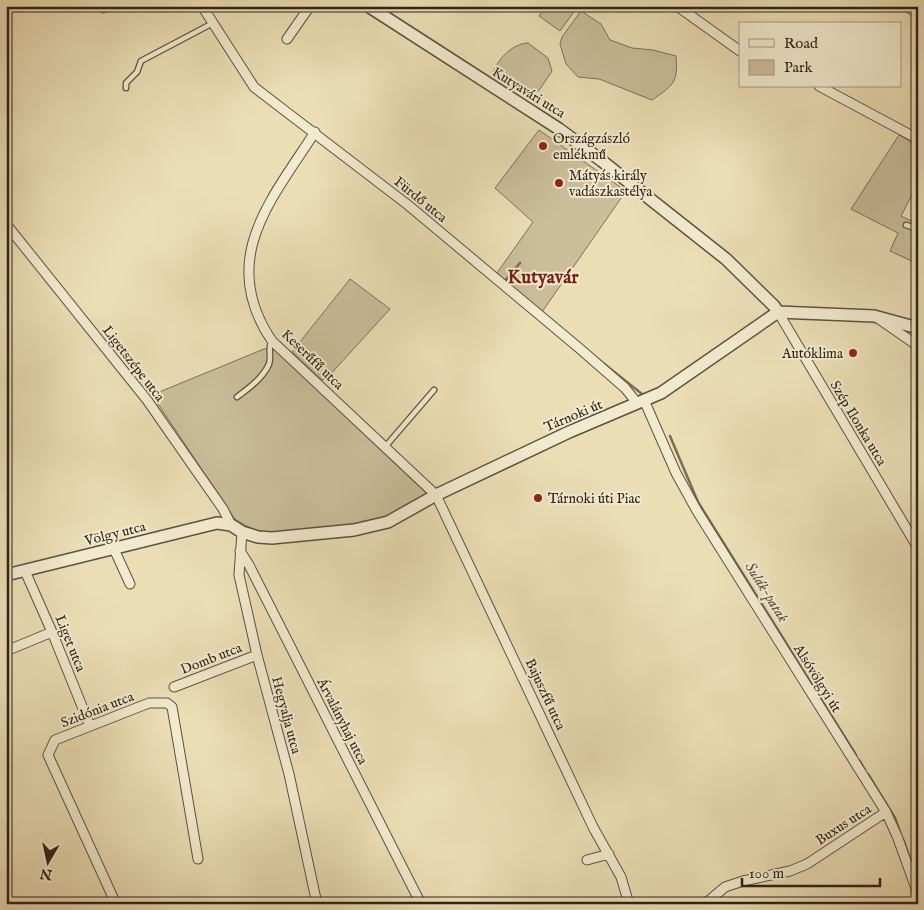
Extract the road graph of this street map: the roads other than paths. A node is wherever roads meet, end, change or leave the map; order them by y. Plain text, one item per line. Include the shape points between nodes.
1 (100, 6) edge
2 (113, 6) edge
3 (202, 6) edge
4 (310, 6) edge
5 (368, 6) edge
6 (678, 6) edge
7 (905, 6) edge
8 (918, 13) edge
9 (213, 23) junction
10 (287, 39) dead end
11 (739, 50) edge
12 (126, 88) dead end
13 (824, 88) edge
14 (314, 132) junction
15 (918, 139) edge
16 (6, 224) edge
17 (906, 225) dead end
18 (918, 230) edge
19 (778, 312) junction
20 (874, 316) junction
21 (918, 328) edge
22 (272, 341) junction
23 (918, 346) edge
24 (434, 390) dead end
25 (237, 396) dead end
26 (641, 402) junction
27 (384, 447) junction
28 (436, 495) junction
29 (231, 525) junction
30 (242, 532) junction
31 (918, 548) edge
32 (114, 549) junction
33 (240, 551) junction
34 (25, 571) junction
35 (6, 575) edge
36 (130, 584) dead end
37 (52, 632) junction
38 (6, 651) edge
39 (257, 656) junction
40 (174, 686) dead end
41 (90, 726) junction
42 (886, 812) junction
43 (609, 854) junction
44 (198, 859) dead end
45 (587, 860) dead end
46 (918, 894) edge
47 (116, 904) edge
48 (317, 904) edge
49 (421, 904) edge
50 (630, 904) edge
51 (705, 904) edge

1 - 2 lane via 105,10
3 - 9 street, Fürdő utca
4 - 10 street
5 - 19 street, Kutyavári utca via 559,129 618,172 726,259
6 - 11 street
7 - 8 street
9 - 12 lane via 141,61
9 - 14 street, Fürdő utca via 254,87
13 - 15 street
14 - 22 street, Keserűfű utca via 263,213 252,247 249,283 257,314
14 - 26 street, Fürdő utca via 408,205
16 - 29 street, Ligetszépe utca via 146,400
17 - 18 lane
19 - 20 street
19 - 26 street, Tárnoki út via 672,388
19 - 31 street, Szép Ilonka utca
20 - 21 street
20 - 23 street
22 - 25 lane via 268,365 258,380
22 - 27 street, Keserűfű utca
24 - 27 lane
26 - 28 street, Tárnoki út
26 - 42 street, Alsóvölgyi út via 697,511
27 - 28 street, Keserűfű utca
28 - 30 street, Tárnoki út via 388,522 354,530 272,538
28 - 43 street, Bajuszfű utca
29 - 30 street, Tárnoki út
29 - 32 street, Völgy utca via 217,523
30 - 33 street, Hegyalja utca
32 - 34 street, Völgy utca
32 - 36 street
33 - 39 street, Hegyalja utca via 239,575
33 - 49 street, Árvalányhaj utca
34 - 35 street, Völgy utca
34 - 37 street, Liget utca
37 - 38 street
37 - 41 street, Liget utca
39 - 40 street, Domb utca
39 - 48 street, Hegyalja utca via 289,774
41 - 44 street, Szidónia utca via 149,703 167,703 174,709
41 - 47 street, Szidónia utca via 55,740 48,755
42 - 46 street, Alsóvölgyi út
42 - 51 street, Buxus utca via 807,864 725,887
43 - 45 street
43 - 50 street, Bajuszfű utca via 627,890

